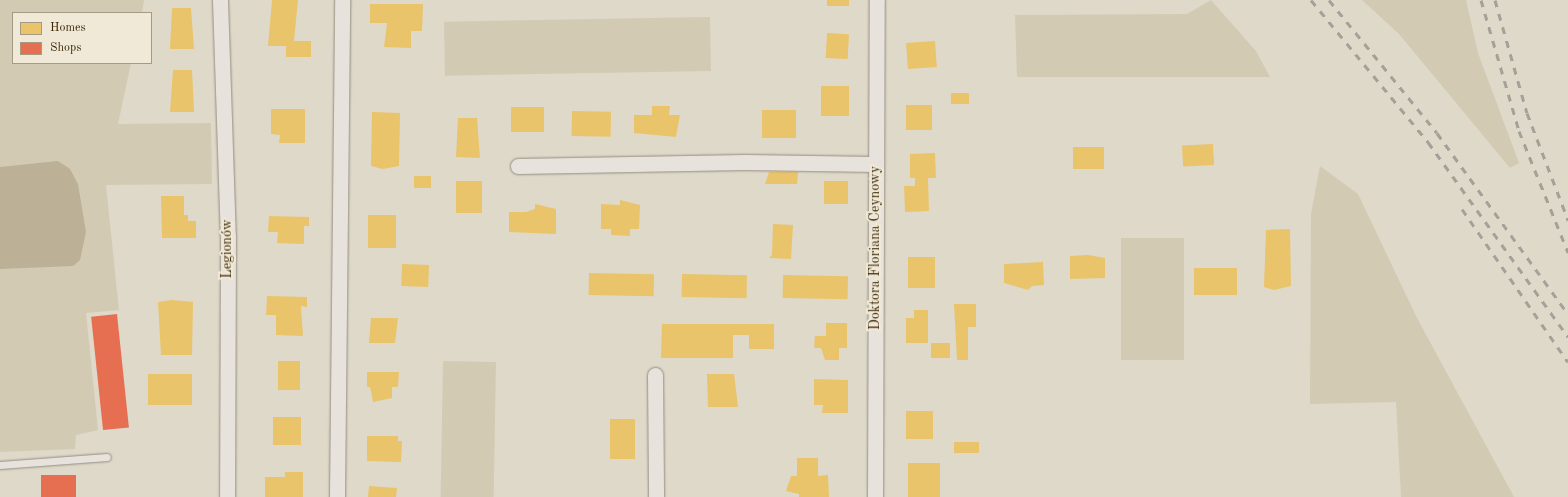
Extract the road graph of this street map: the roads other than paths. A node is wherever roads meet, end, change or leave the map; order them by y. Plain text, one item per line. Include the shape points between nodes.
1 (220, 0) edge
2 (342, 0) edge
3 (877, 0) edge
4 (876, 164) junction
5 (518, 166) dead end
6 (655, 375) dead end
7 (107, 457) dead end
8 (0, 465) edge
9 (227, 497) edge
10 (338, 497) edge
11 (656, 497) edge
12 (875, 497) edge

1 - 9 street, Legionów via 228,236
2 - 10 street
3 - 4 street, Doktora Floriana Ceynowy
4 - 5 street via 745,162
4 - 12 street, Doktora Floriana Ceynowy
6 - 11 street
7 - 8 lane

